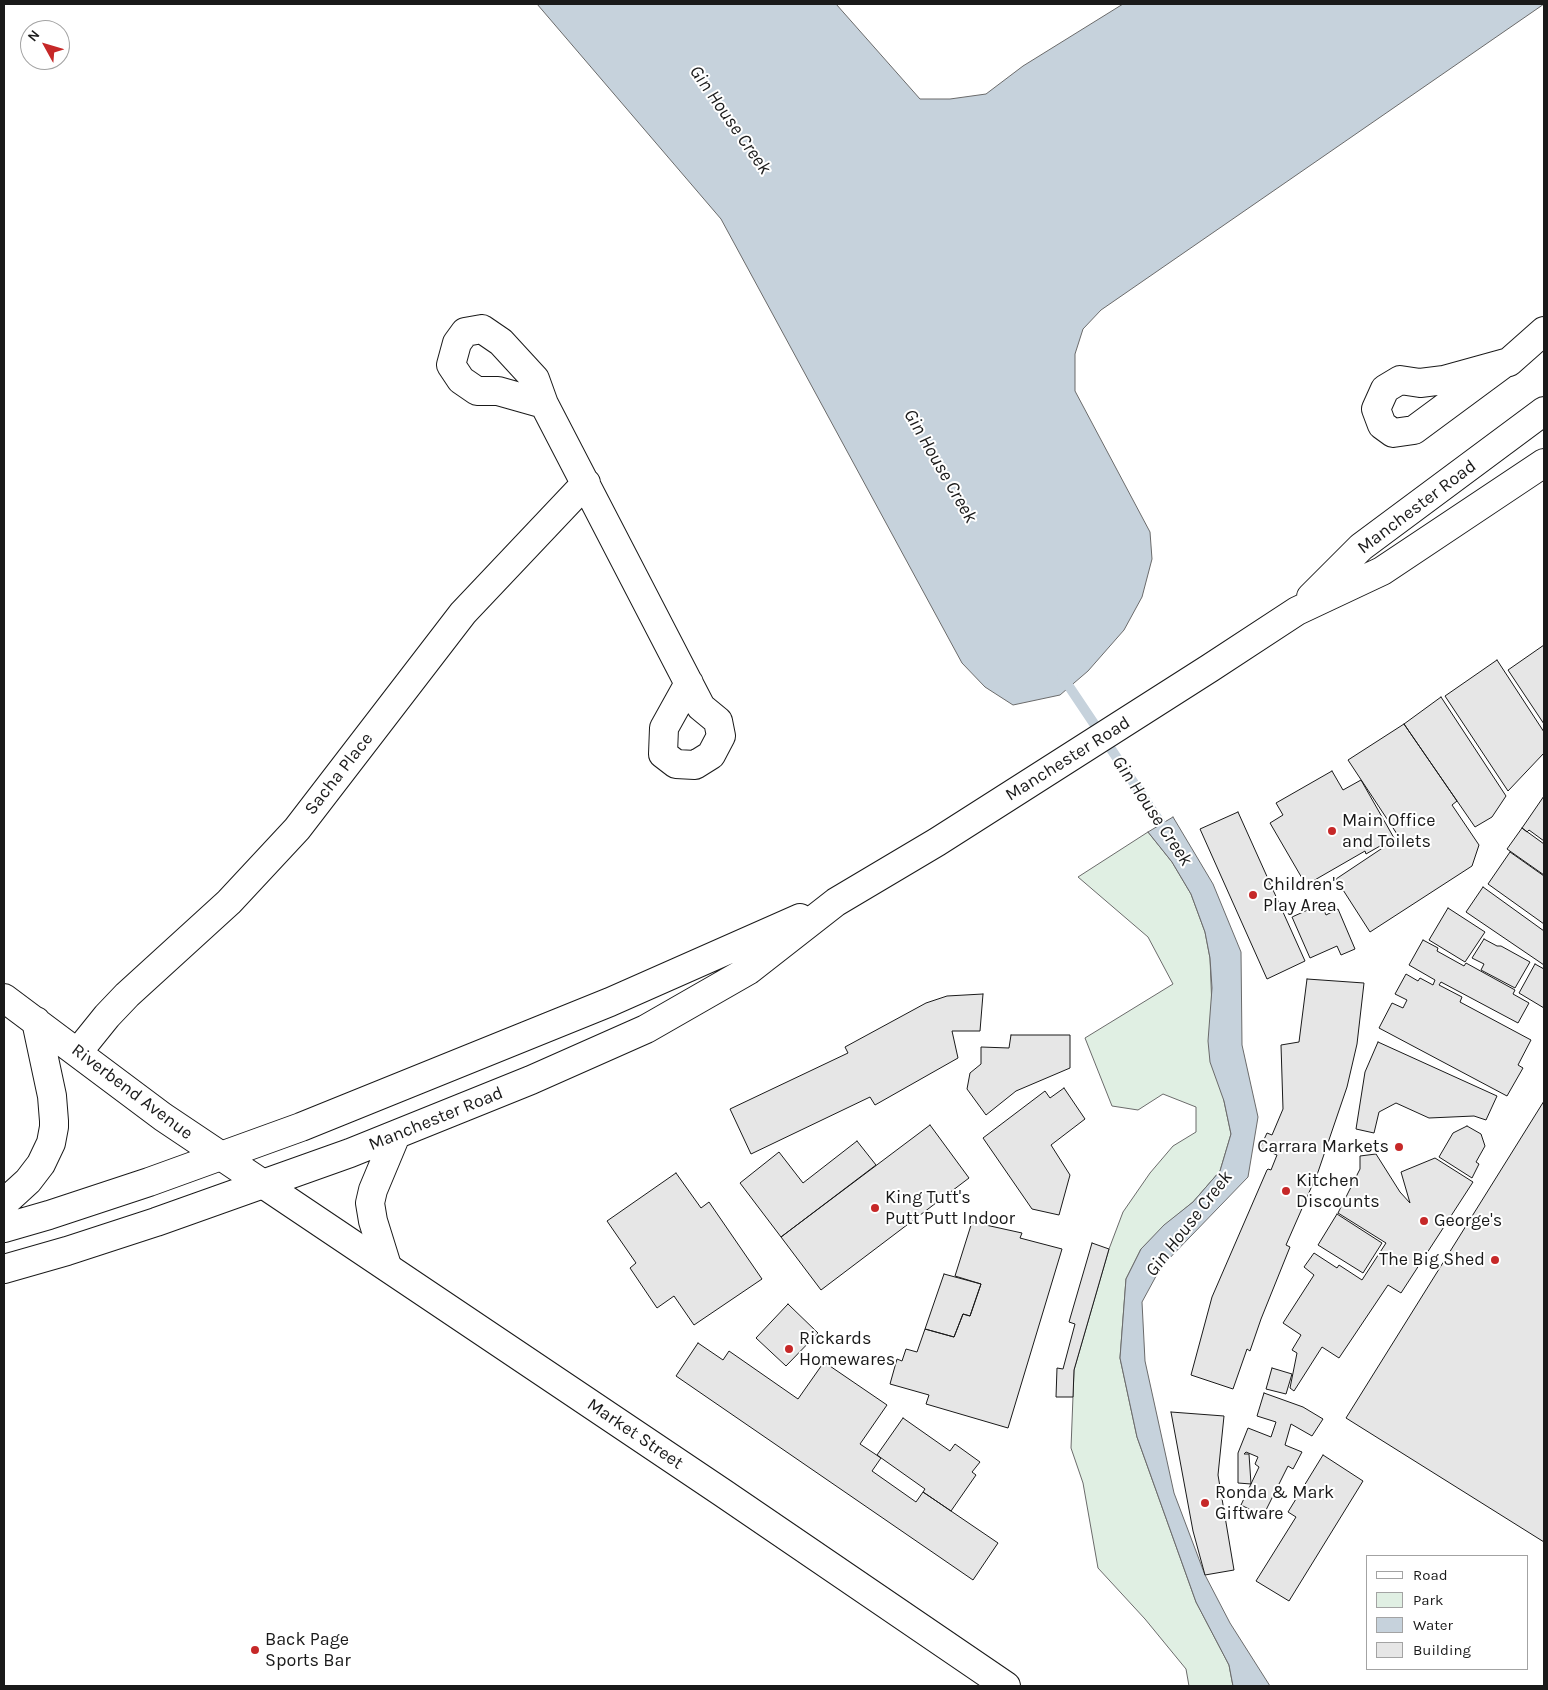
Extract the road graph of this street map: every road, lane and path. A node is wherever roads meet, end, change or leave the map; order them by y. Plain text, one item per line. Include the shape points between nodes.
1 (1544, 331) edge
2 (1505, 363) dead end
3 (544, 404) dead end
4 (1544, 411) edge
5 (1544, 463) edge
6 (586, 483) junction
7 (1297, 611) junction
8 (689, 683) junction
9 (836, 902) junction
10 (4, 998) edge
11 (36, 1021) junction
12 (78, 1052) junction
13 (396, 1135) junction
14 (220, 1156) junction
15 (263, 1184) junction
16 (4, 1203) edge
17 (4, 1228) edge
18 (387, 1266) junction
19 (4, 1269) edge
20 (1006, 1686) edge

1 - 2 street
3 - 6 street
4 - 7 street, Manchester Road via 1361,547
5 - 7 street, Manchester Road via 1382,571
6 - 8 street
6 - 12 street, Sacha Place via 464,613 297,829 229,902 127,995
7 - 9 street, Manchester Road via 1056,767
8 - 8 street via 702,707 718,721 721,736 711,754 695,765 676,764 663,754 664,728
9 - 13 street, Manchester Road via 749,970 646,1029
9 - 14 street, Manchester Road via 592,1009
10 - 11 street, Riverbend Avenue
11 - 12 street, Riverbend Avenue
11 - 16 street via 52,1096 54,1127 51,1144 41,1164
12 - 14 street, Riverbend Avenue
13 - 15 street, Manchester Road
13 - 18 street via 370,1203
14 - 15 street, Riverbend Avenue
14 - 17 street, Manchester Road
15 - 18 street, Market Street
15 - 19 street, Manchester Road
18 - 20 street, Market Street

